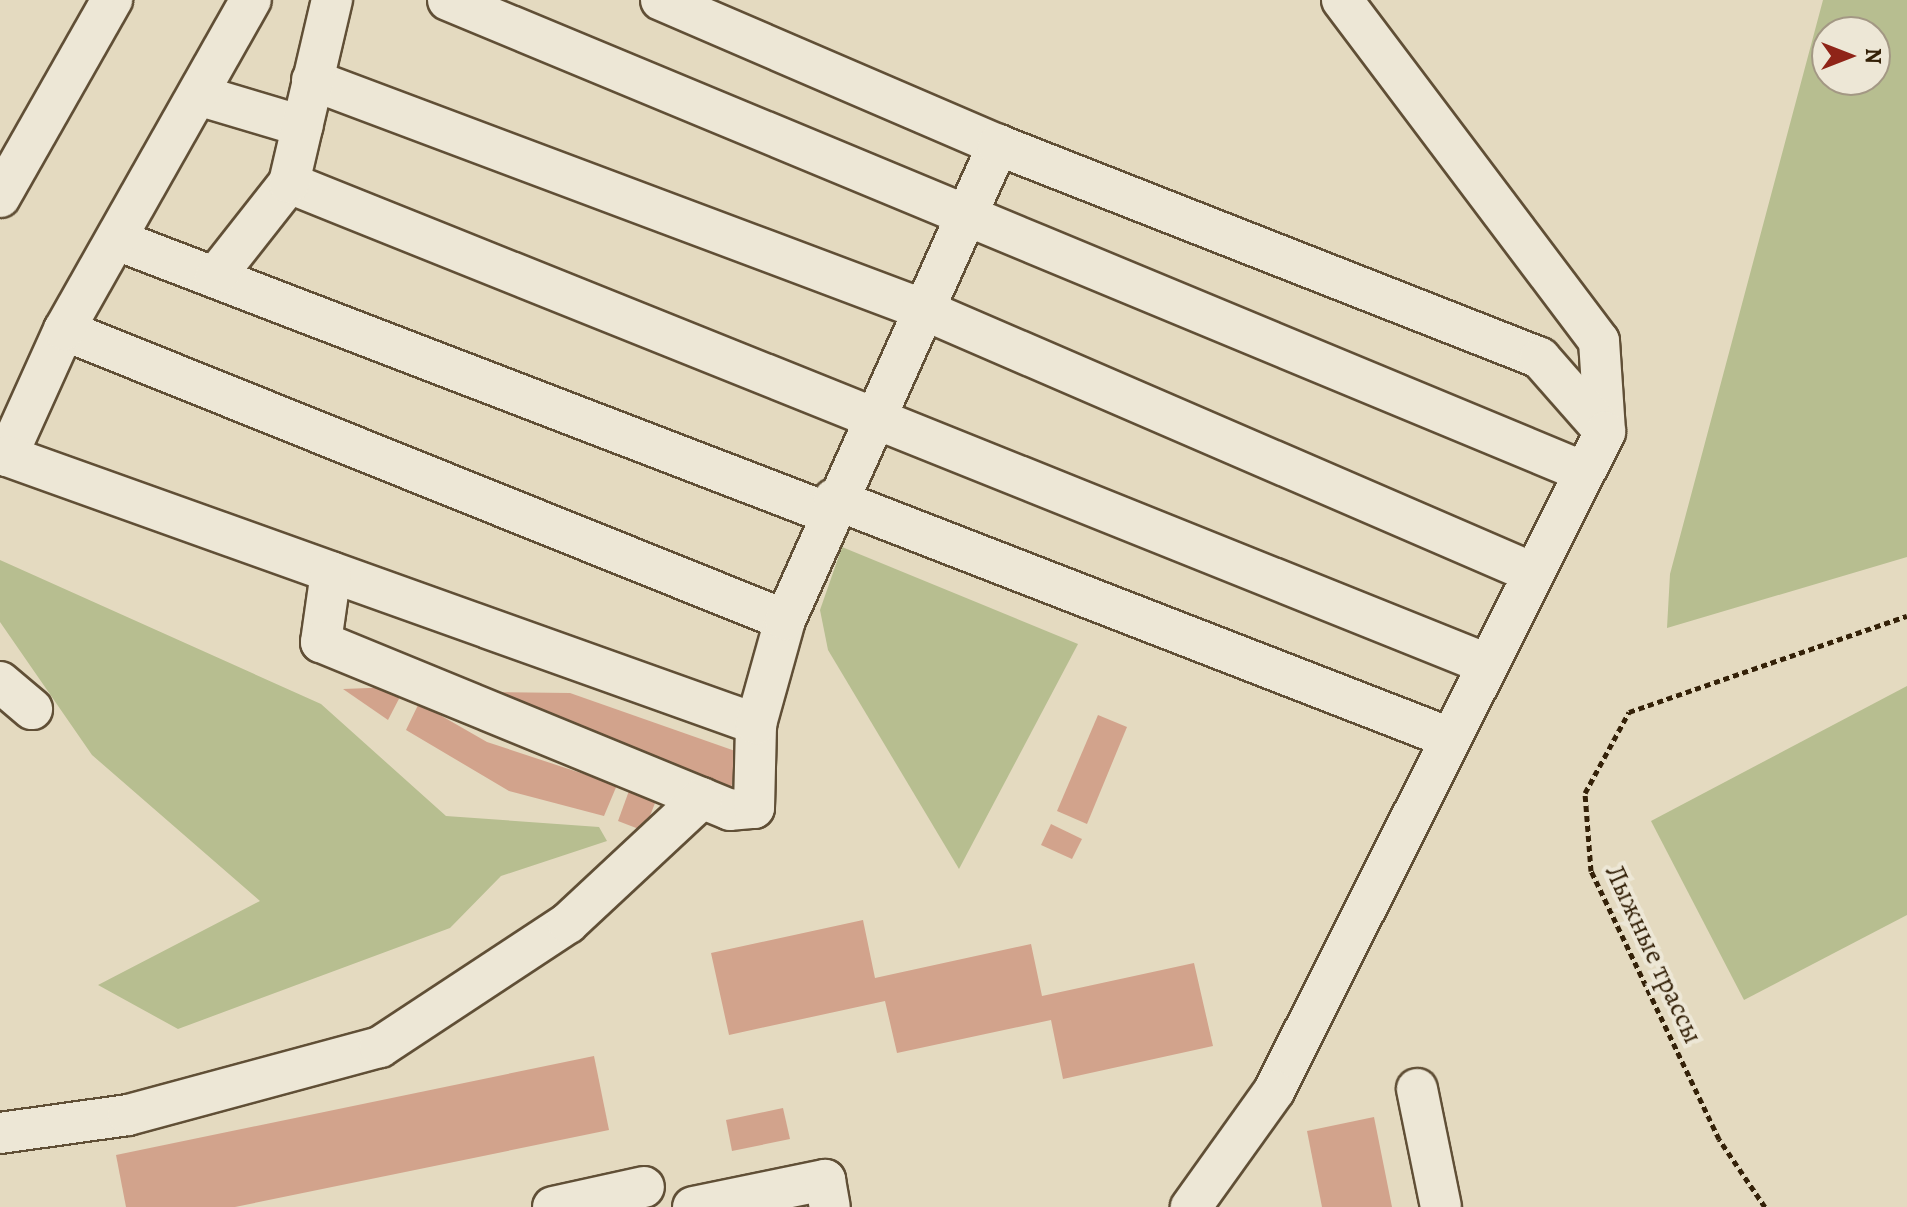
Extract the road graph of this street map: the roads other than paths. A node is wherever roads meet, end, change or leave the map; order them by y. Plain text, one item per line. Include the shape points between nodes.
1 (112, 0) edge
2 (251, 0) edge
3 (332, 0) edge
4 (448, 0) edge
5 (661, 0) edge
6 (1342, 0) edge
7 (312, 80) junction
8 (198, 95) junction
9 (302, 126) junction
10 (998, 145) junction
11 (289, 183) junction
12 (0, 197) edge
13 (966, 214) junction
14 (117, 240) junction
15 (215, 277) junction
16 (922, 309) junction
17 (64, 330) junction
18 (872, 418) junction
19 (1605, 432) junction
20 (3, 455) edge
21 (1584, 472) junction
22 (831, 506) junction
23 (331, 572) junction
24 (1533, 573) junction
25 (785, 620) junction
26 (1487, 664) junction
27 (0, 682) edge
28 (32, 709) dead end
29 (756, 724) junction
30 (1450, 738) junction
31 (702, 798) junction
32 (1417, 1089) dead end
33 (0, 1133) edge
34 (644, 1187) dead end
35 (605, 1201) edge
36 (553, 1207) edge
37 (693, 1207) edge
38 (830, 1207) edge
39 (1191, 1207) edge
40 (1441, 1207) edge

1 - 12 street
2 - 8 street
3 - 7 street
4 - 13 street
5 - 10 street
6 - 19 street via 1599,341
7 - 9 street
7 - 16 street
8 - 9 street
8 - 14 street
9 - 11 street
10 - 13 street
10 - 19 street via 1540,358
11 - 15 street
11 - 18 street
13 - 16 street
13 - 21 street
14 - 15 street
14 - 17 street
15 - 22 street
16 - 18 street
16 - 24 street
17 - 20 street
17 - 25 street
18 - 22 street
18 - 26 street
19 - 21 street
20 - 23 street
21 - 24 street
22 - 25 street
22 - 30 street
23 - 29 street
23 - 31 street via 321,642
24 - 26 street
25 - 29 street
26 - 30 street
27 - 28 street
29 - 31 street via 754,808 730,810
30 - 39 street via 1274,1091
31 - 33 street via 568,923 380,1047 128,1115
32 - 40 street
34 - 35 street
35 - 36 street
37 - 38 street via 825,1180

